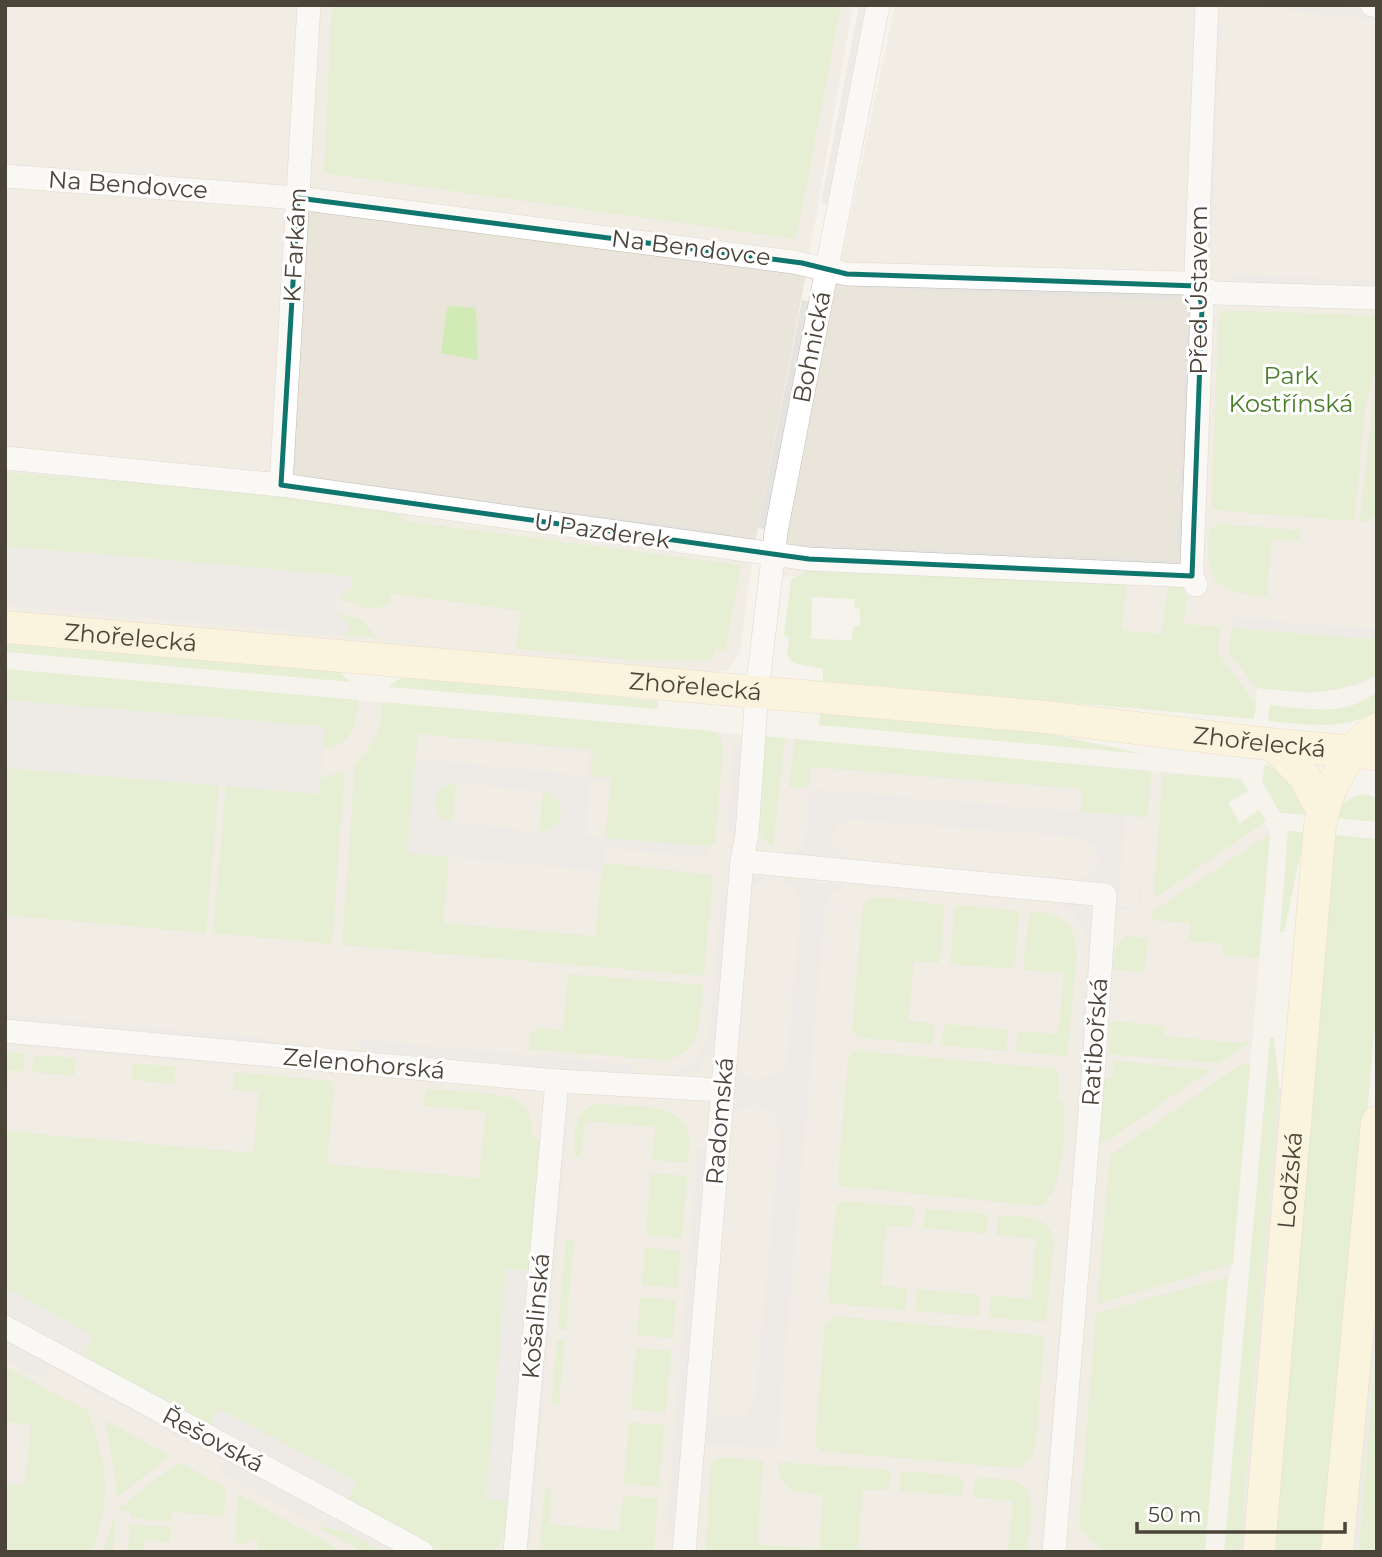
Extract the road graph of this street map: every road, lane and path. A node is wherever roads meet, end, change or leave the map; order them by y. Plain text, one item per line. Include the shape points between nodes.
1 (309, 5) edge
2 (878, 5) edge
3 (1207, 5) edge
4 (5, 176) edge
5 (298, 198) junction
6 (827, 270) junction
7 (1197, 286) junction
8 (1377, 299) edge
9 (5, 458) edge
10 (281, 485) junction
11 (774, 555) junction
12 (1194, 581) joint
13 (5, 627) edge
14 (757, 691) junction
15 (1377, 729) edge
16 (1274, 745) junction
17 (1364, 753) edge
18 (1377, 776) edge
19 (1323, 811) junction
20 (741, 861) junction
21 (5, 1031) edge
22 (557, 1081) junction
23 (722, 1090) junction
24 (1377, 1122) edge
25 (5, 1327) edge
26 (422, 1552) edge
27 (515, 1552) edge
28 (684, 1552) edge
29 (1054, 1552) edge
30 (1259, 1552) edge
31 (1337, 1552) edge

1 - 5 street, K Farkám
2 - 6 street, Bohnická
3 - 7 street, Před Ústavem
4 - 5 street, Na Bendovce
5 - 6 street, Na Bendovce
5 - 10 street, K Farkám
6 - 7 street, Na Bendovce
6 - 11 street, Bohnická
7 - 8 street, Na Bendovce via 1216,293
7 - 12 street, Před Ústavem via 1202,307
9 - 10 street, U Pazderek
10 - 11 street, U Pazderek
11 - 12 street, U Pazderek
11 - 14 street, Bohnická
13 - 14 street, Zhořelecká
14 - 16 street, Zhořelecká via 1046,717
14 - 20 street, Radomská
15 - 17 street, Lodžská
16 - 17 street, Zhořelecká
16 - 19 street via 1304,776
17 - 18 street, Zhořelecká
17 - 19 street, Lodžská via 1335,782
19 - 30 street, Lodžská
20 - 23 street, Radomská
20 - 29 street, Ratibořská via 1105,895
21 - 22 street, Zelenohorská
22 - 23 street, Zelenohorská
22 - 27 street, Košalinská
23 - 28 street, Radomská
24 - 31 street
25 - 26 street, Řešovská

